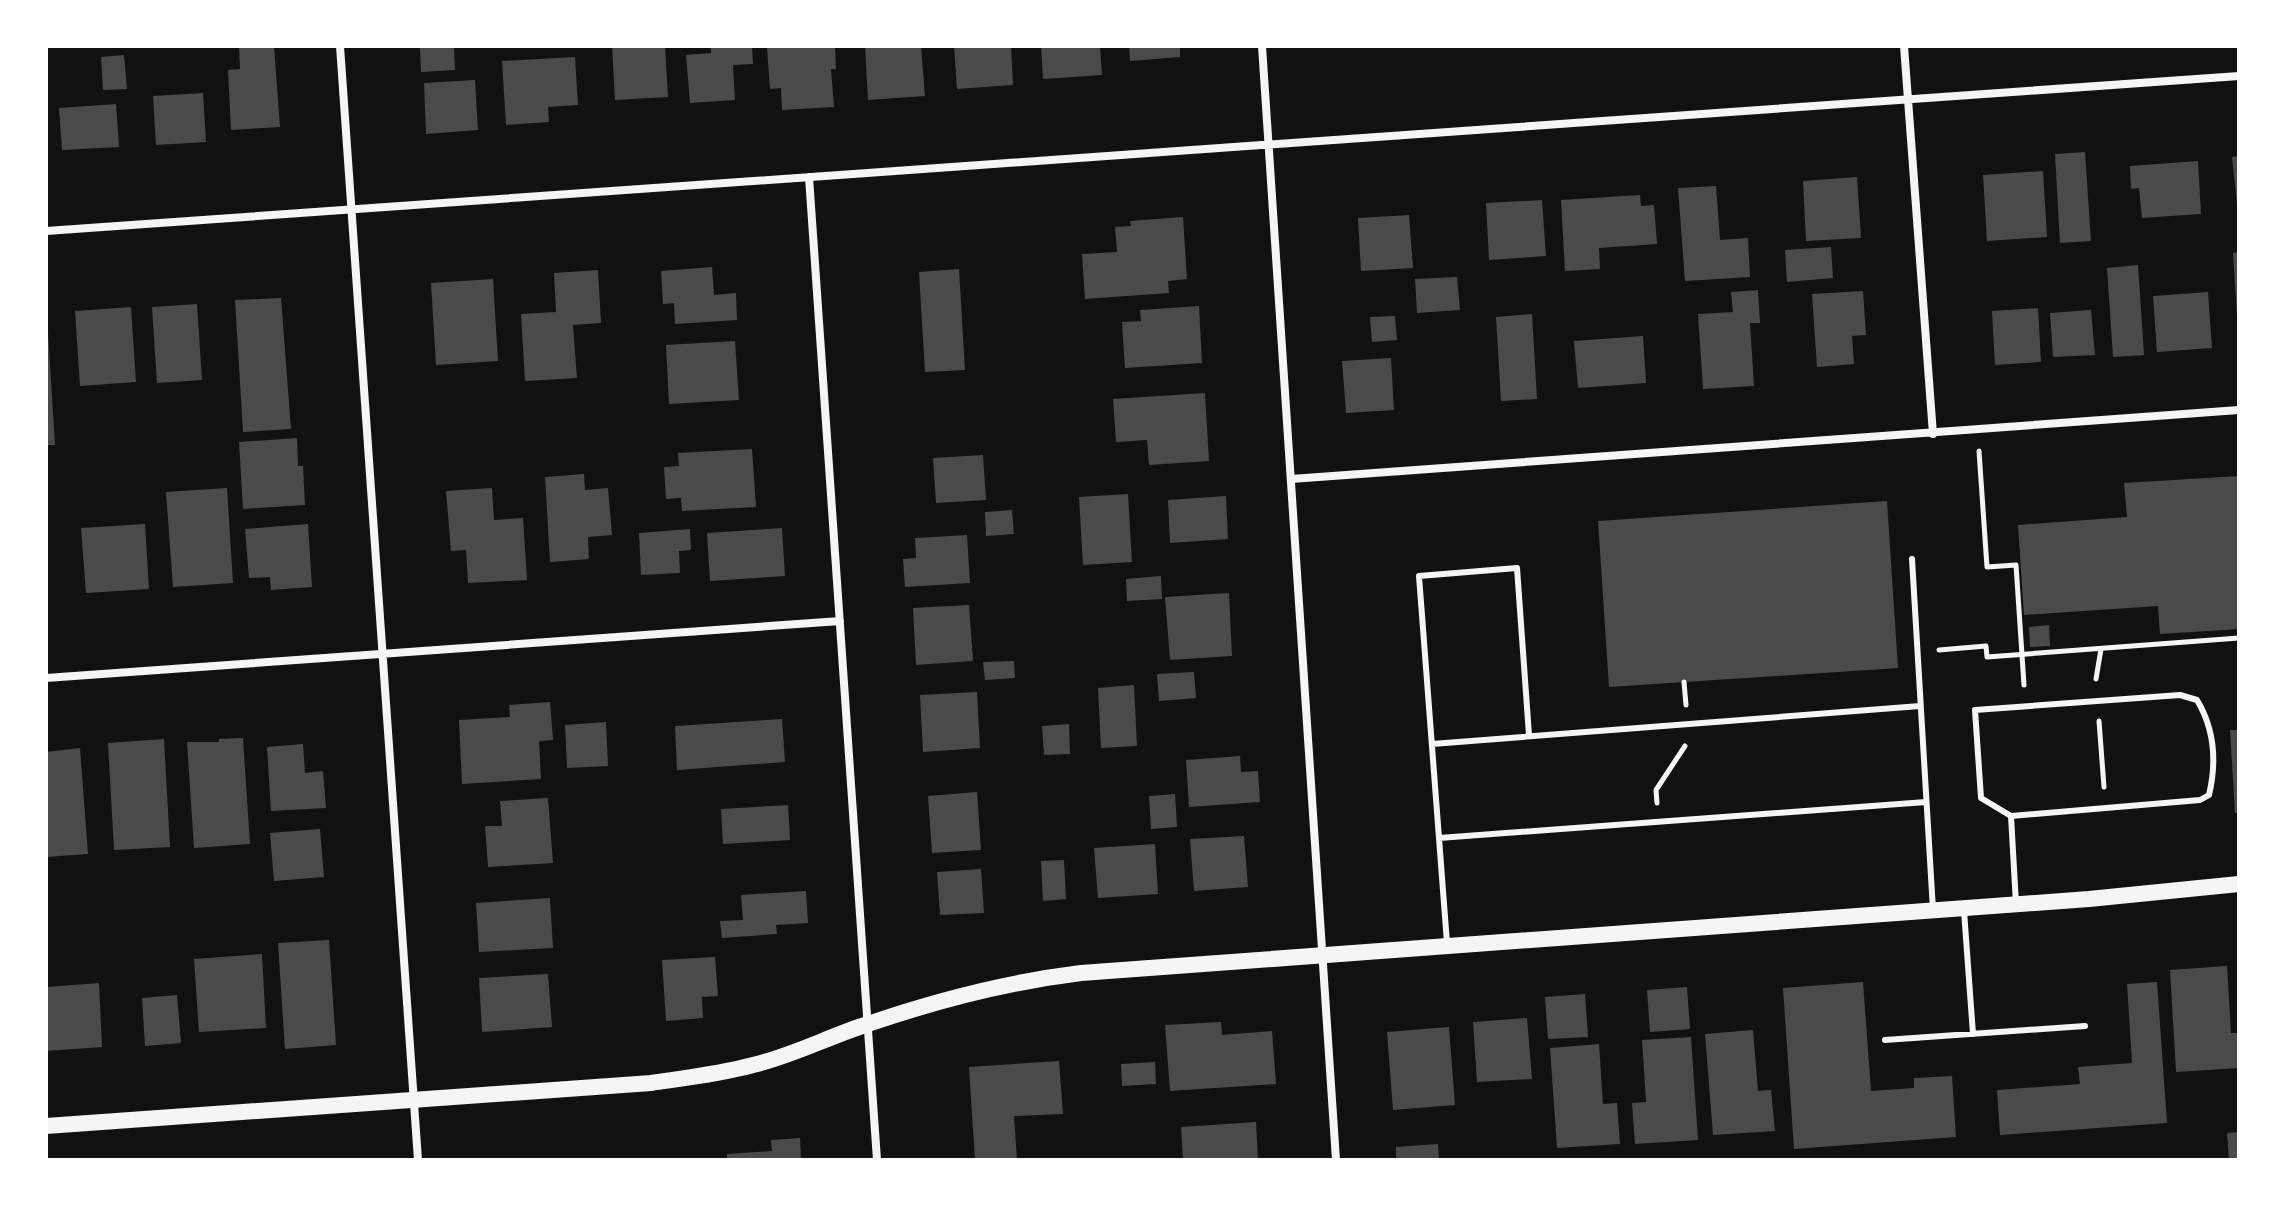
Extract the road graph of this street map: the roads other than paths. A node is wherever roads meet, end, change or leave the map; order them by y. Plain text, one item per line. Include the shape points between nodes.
1 (340, 46) edge
2 (1262, 46) edge
3 (1904, 46) edge
4 (2239, 76) edge
5 (1908, 100) junction
6 (1269, 144) junction
7 (809, 177) junction
8 (352, 210) junction
9 (46, 231) edge
10 (2239, 410) edge
11 (1933, 434) junction
12 (1291, 479) junction
13 (1912, 559) dead end
14 (840, 621) junction
15 (382, 653) junction
16 (46, 678) edge
17 (1920, 706) junction
18 (1529, 735) junction
19 (1432, 744) junction
20 (1926, 802) junction
21 (2011, 816) junction
22 (1439, 838) junction
23 (2239, 884) edge
24 (2016, 904) junction
25 (1963, 908) junction
26 (1933, 910) junction
27 (1447, 947) junction
28 (1322, 956) junction
29 (868, 1024) junction
30 (2085, 1026) dead end
31 (1973, 1034) junction
32 (1885, 1040) dead end
33 (414, 1101) junction
34 (46, 1126) edge
35 (418, 1160) edge
36 (877, 1160) edge
37 (1336, 1160) edge

1 - 8 street
2 - 6 street
3 - 5 street
4 - 5 street
5 - 6 street
5 - 11 street
6 - 7 street
6 - 12 street
7 - 8 street
7 - 14 street
8 - 9 street
8 - 15 street
10 - 11 street
11 - 12 street
12 - 28 street
13 - 17 lane
14 - 15 street
14 - 29 street
15 - 16 street
15 - 33 street
17 - 18 lane
17 - 20 lane
18 - 19 lane
18 - 19 lane via 1517,568 1419,576
19 - 22 lane
20 - 22 lane
20 - 26 lane
21 - 21 lane via 1981,798 1975,710 2180,695 2197,700 2212,732 2209,795 2200,800
21 - 24 lane
22 - 27 lane
23 - 24 main road
24 - 25 main road
25 - 26 main road
25 - 31 lane
26 - 27 main road
27 - 28 main road
28 - 29 main road via 1042,978
28 - 37 street
29 - 33 main road via 756,1065 713,1074
29 - 36 street
30 - 31 lane
31 - 32 lane
33 - 34 main road
33 - 35 street

